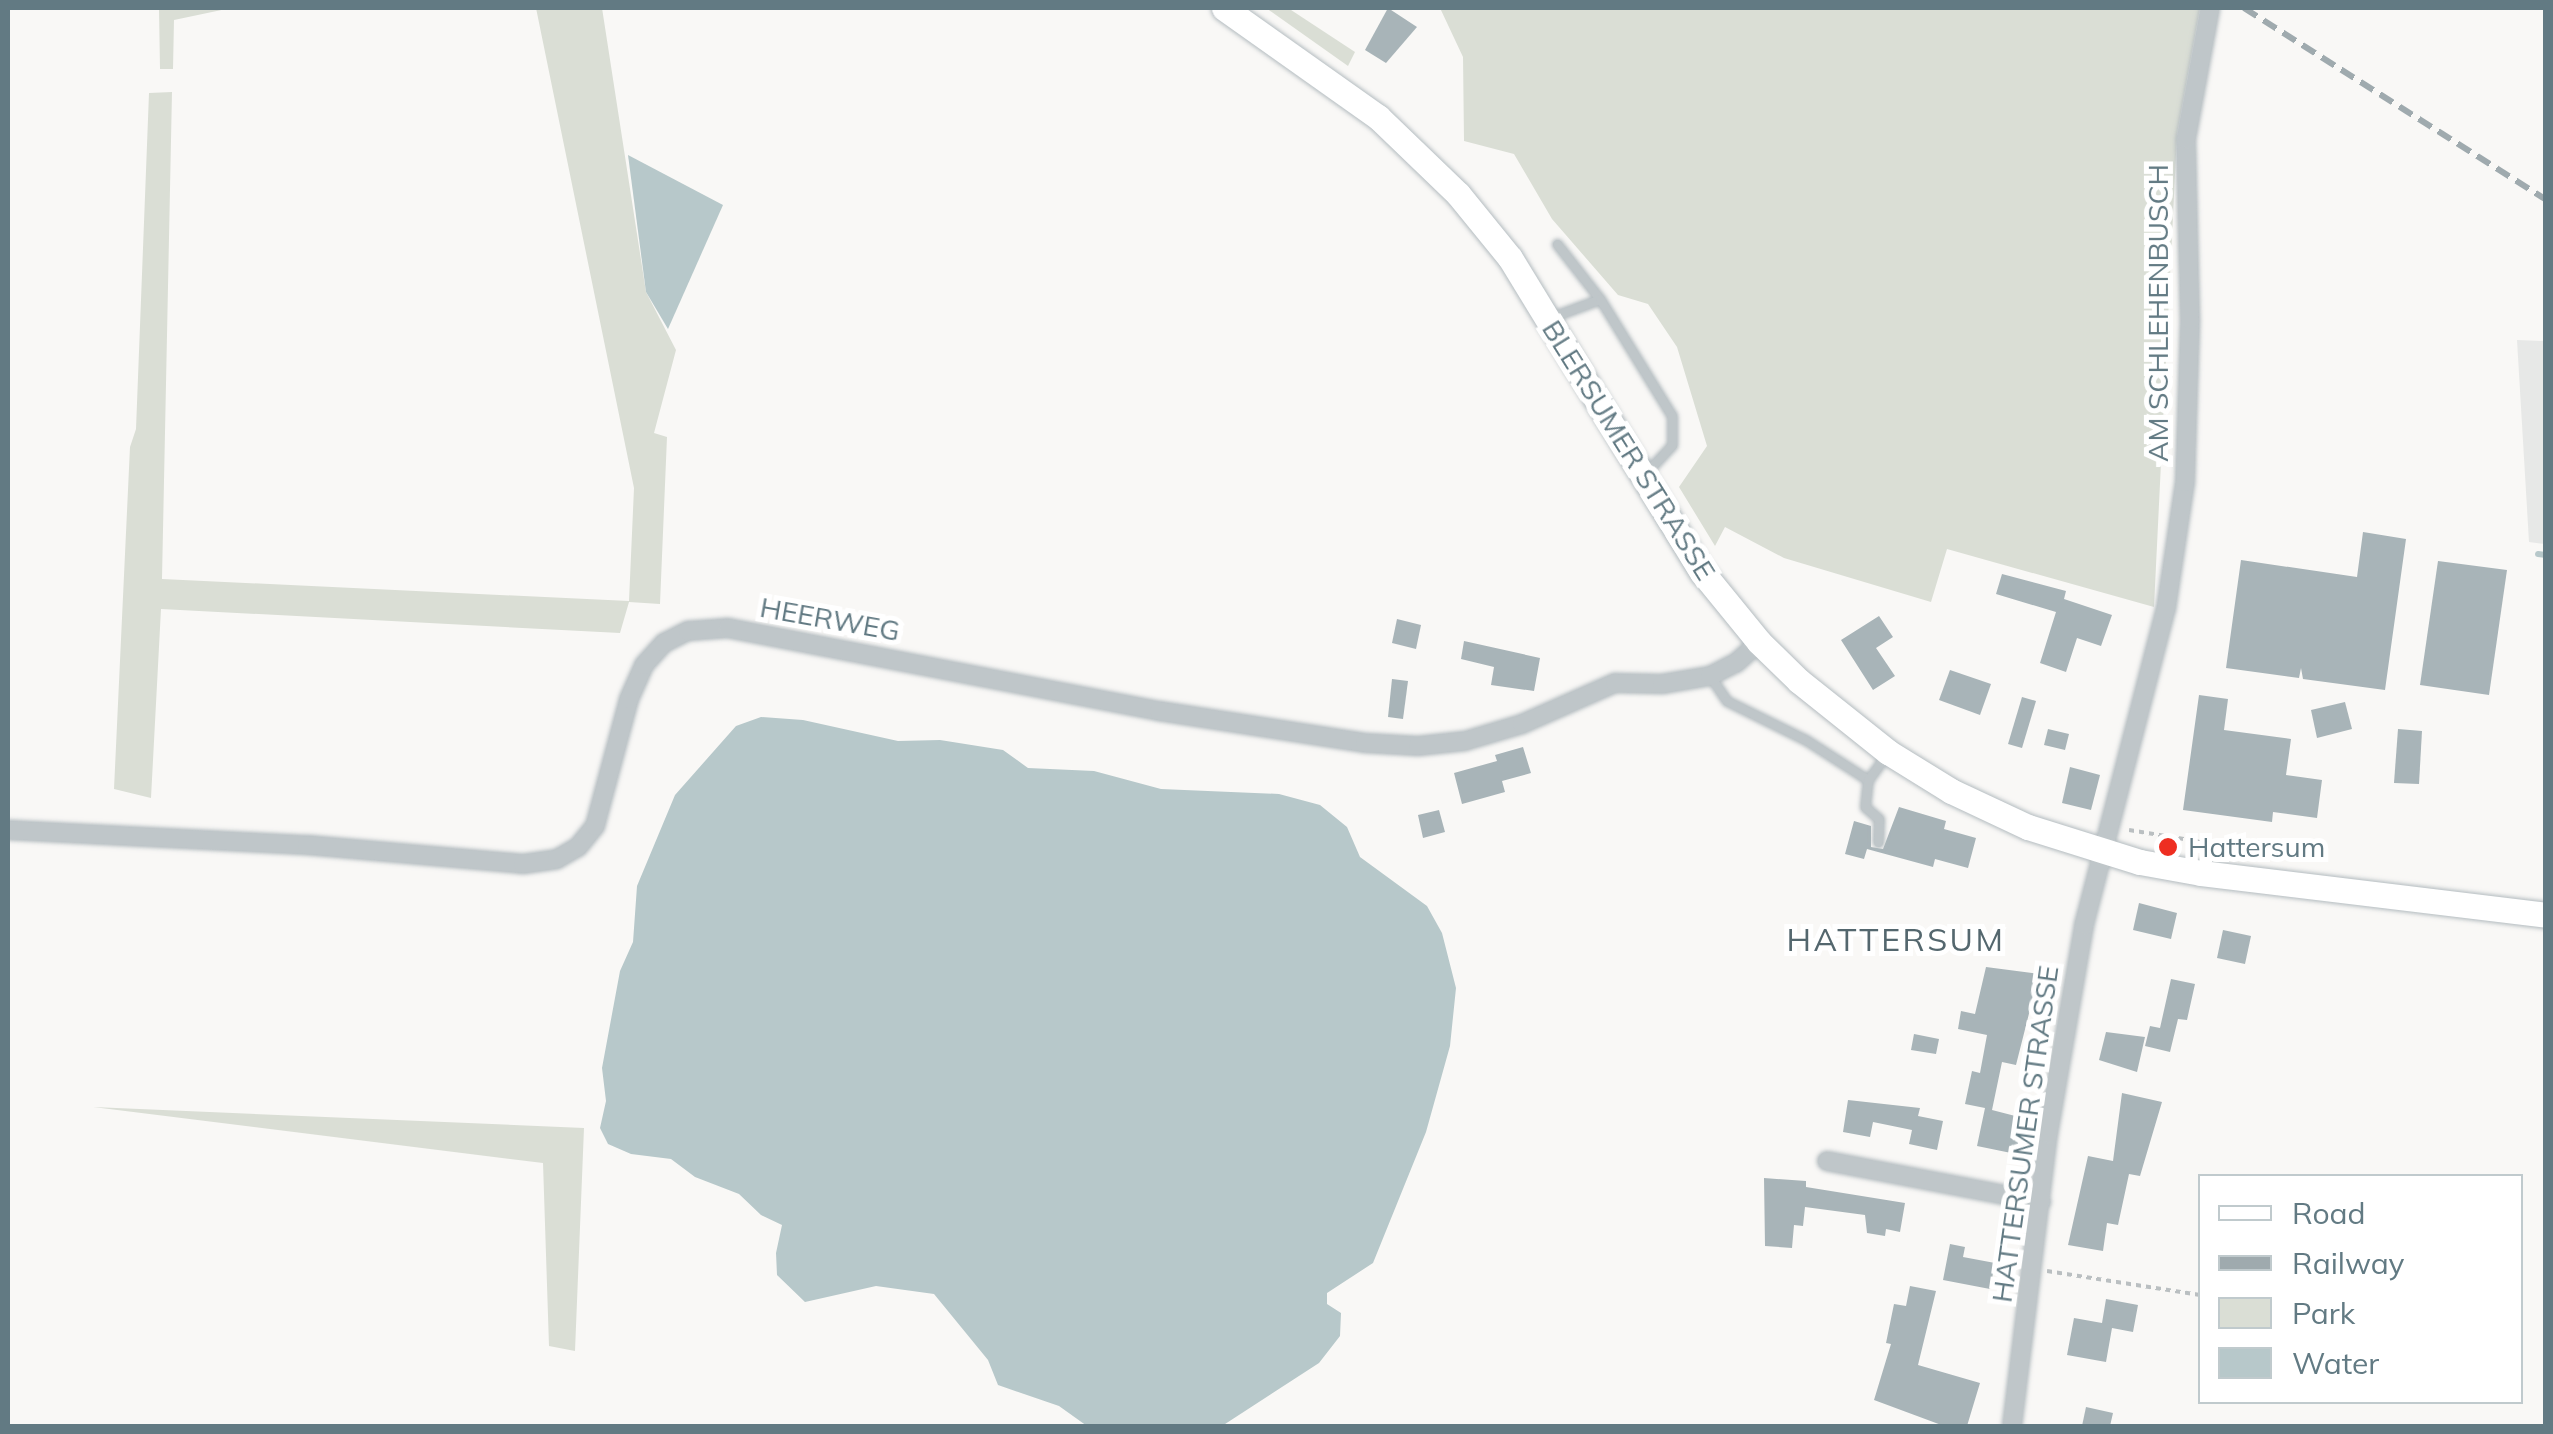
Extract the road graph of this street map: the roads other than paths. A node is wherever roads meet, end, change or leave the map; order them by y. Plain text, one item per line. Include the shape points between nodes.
1 (1224, 8) edge
2 (2210, 8) edge
3 (1557, 244) dead end
4 (1600, 299) junction
5 (1548, 318) junction
6 (1640, 476) junction
7 (1760, 642) junction
8 (1710, 676) junction
9 (1888, 752) junction
10 (1868, 780) junction
11 (8, 830) edge
12 (2107, 840) junction
13 (1878, 842) dead end
14 (2546, 914) edge
15 (1827, 1161) dead end
16 (2041, 1202) junction
17 (2012, 1426) edge

1 - 5 main road, BLERSUMER STRASSE via 1378,117 1435,169 1510,258
2 - 12 street, AM SCHLEHENBUSCH via 2186,140 2186,482 2166,609
3 - 4 lane
4 - 5 lane
4 - 6 lane via 1672,416 1672,445
5 - 6 main road, BLERSUMER STRASSE
6 - 7 main road, BLERSUMER STRASSE via 1702,572
7 - 8 street, HEERWEG
7 - 9 main road, BLERSUMER STRASSE
8 - 10 lane via 1727,701
8 - 11 street, HEERWEG via 1615,684 1522,724 1418,746 1159,711 728,628 688,630 644,664 596,826 557,859 523,864
9 - 10 lane
9 - 12 main road, BLERSUMER STRASSE via 1982,806 2061,840
10 - 13 lane via 1866,806 1879,820
12 - 14 main road, BLERSUMER STRASSE via 2201,873
12 - 16 street, HATTERSUMER STRASSE via 2084,925
15 - 16 street
16 - 17 street, HATTERSUMER STRASSE

